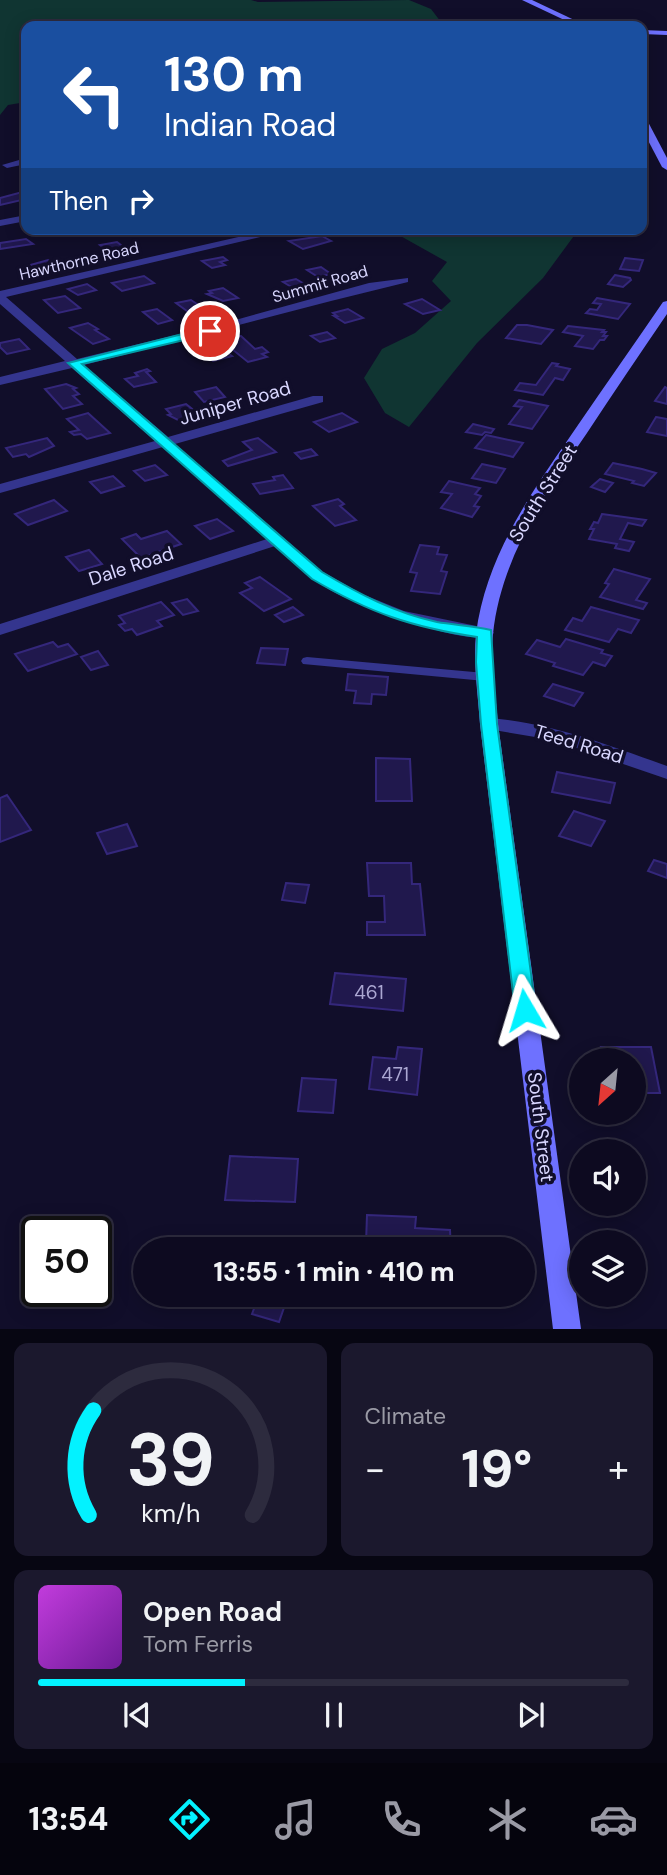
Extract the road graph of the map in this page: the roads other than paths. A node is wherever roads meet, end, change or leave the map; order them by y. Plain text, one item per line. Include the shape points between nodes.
1 (526, 0) edge
2 (572, 21) edge
3 (647, 32) edge
4 (665, 33) edge
5 (647, 129) edge
6 (21, 162) edge
7 (7, 165) dead end
8 (667, 167) edge
9 (21, 219) edge
10 (0, 223) edge
11 (264, 235) edge
12 (404, 281) dead end
13 (0, 297) edge
14 (667, 305) edge
15 (74, 363) junction
16 (0, 381) edge
17 (318, 399) dead end
18 (165, 443) junction
19 (0, 489) edge
20 (275, 541) junction
21 (0, 630) edge
22 (485, 633) junction
23 (307, 661) dead end
24 (485, 677) junction
25 (489, 724) junction
26 (667, 773) edge
27 (567, 1329) edge

1 - 2 main road
3 - 4 main road
5 - 8 main road
6 - 7 street
9 - 10 street
11 - 13 street, Hawthorne Road
12 - 15 street, Summit Road via 360,288
13 - 15 street
14 - 22 main road, South Street via 521,523 494,591
15 - 16 street, Summit Road
15 - 18 street
17 - 18 street, Juniper Road
18 - 19 street, Juniper Road
18 - 20 street
20 - 21 street, Dale Road
20 - 22 street via 317,575 375,607 435,626
22 - 24 main road, South Street
23 - 24 lane
24 - 25 main road, South Street
25 - 26 street, Teed Road via 559,736
25 - 27 main road, South Street

